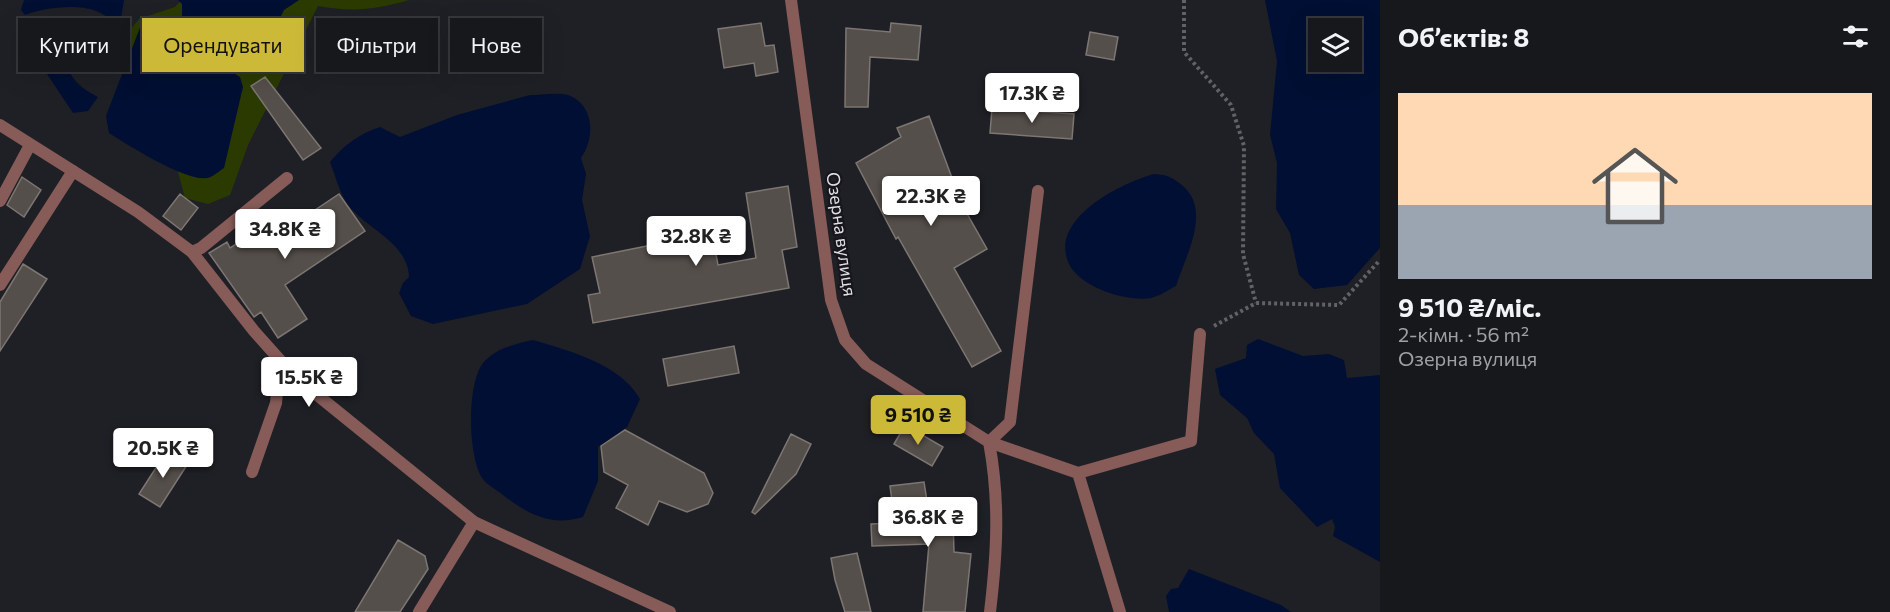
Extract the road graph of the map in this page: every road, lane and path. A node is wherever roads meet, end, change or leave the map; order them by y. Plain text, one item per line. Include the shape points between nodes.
1 (791, 0) edge
2 (1184, 0) edge
3 (0, 125) edge
4 (30, 145) junction
5 (73, 171) junction
6 (287, 178) dead end
7 (1038, 191) dead end
8 (0, 201) edge
9 (192, 252) junction
10 (1380, 260) edge
11 (0, 285) edge
12 (1256, 303) junction
13 (1200, 334) joint
14 (280, 361) junction
15 (989, 442) junction
16 (252, 472) dead end
17 (1078, 473) junction
18 (474, 522) junction
19 (419, 612) edge
20 (669, 612) edge
21 (990, 612) edge
22 (1120, 612) edge

1 - 15 street, Озерна вулиця via 831,300 845,340 866,364
2 - 12 path via 1184,52 1231,105 1244,146 1243,254
3 - 4 street
4 - 5 street
4 - 8 street
5 - 9 street
5 - 11 street
6 - 9 street
7 - 15 street via 1010,422
9 - 14 street
10 - 12 path via 1339,304
12 - 13 path
13 - 17 street via 1191,441
14 - 16 street via 276,403
14 - 18 street
15 - 17 street, Озерна вулиця
15 - 21 street via 998,538
17 - 22 street
18 - 19 street
18 - 20 street

